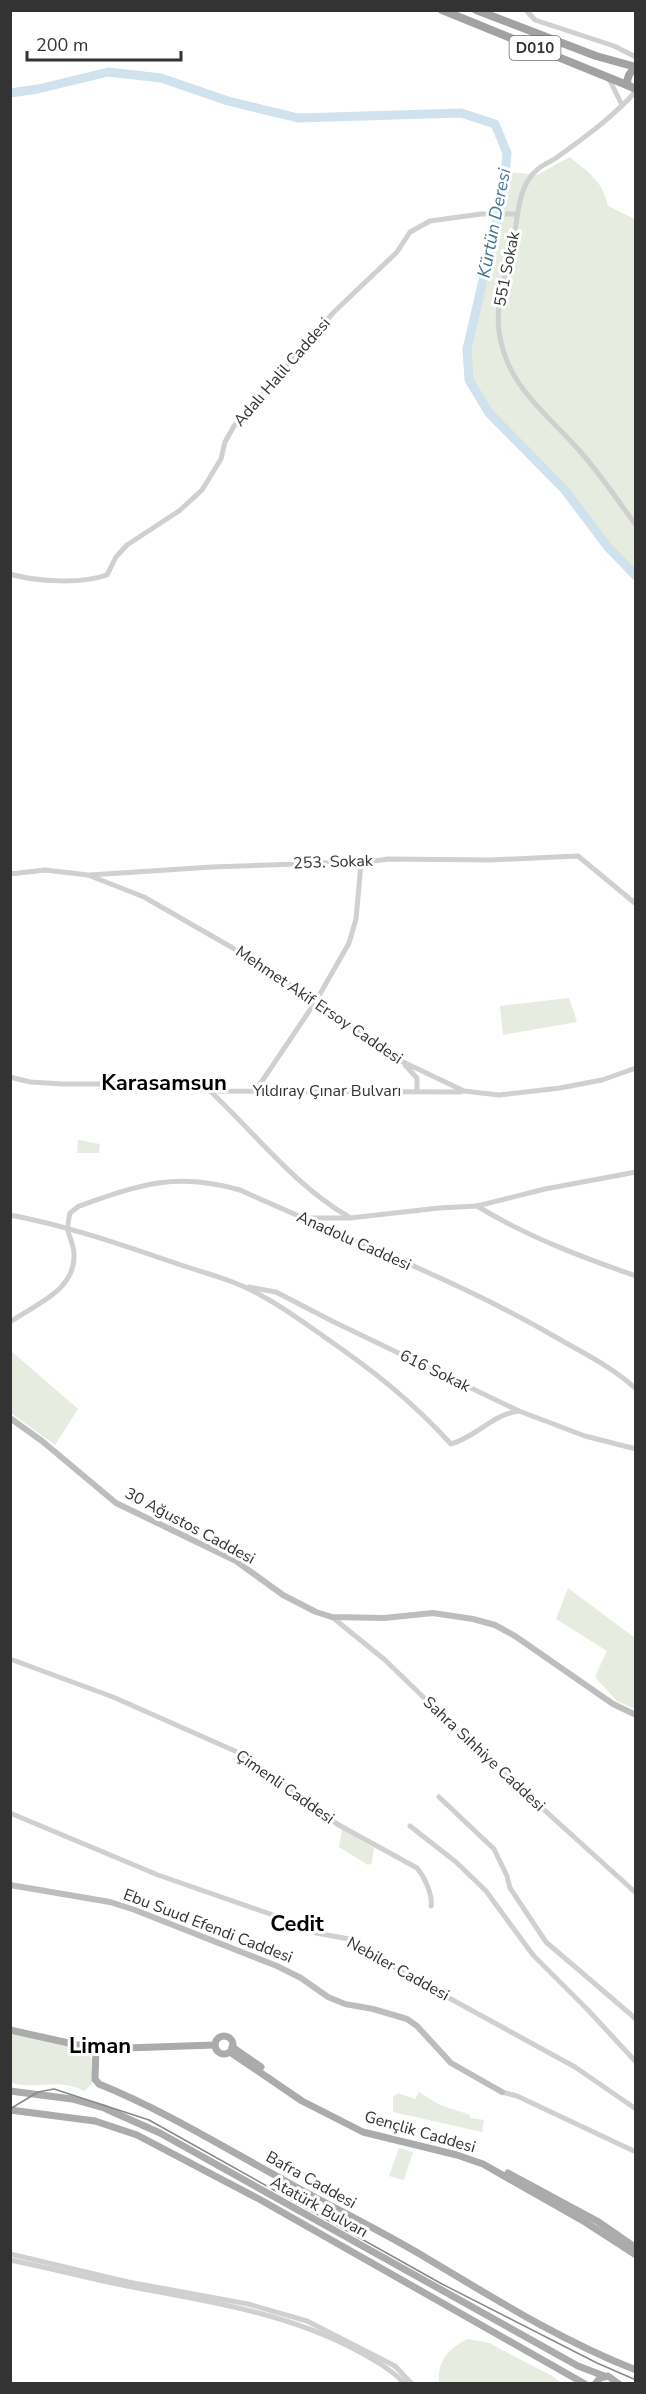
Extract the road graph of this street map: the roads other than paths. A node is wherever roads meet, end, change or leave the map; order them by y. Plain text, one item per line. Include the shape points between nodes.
1 (442, 10) edge
2 (476, 10) edge
3 (526, 10) edge
4 (636, 57) edge
5 (636, 68) edge
6 (608, 77) junction
7 (633, 88) edge
8 (622, 105) junction
9 (516, 214) junction
10 (636, 525) edge
11 (10, 573) edge
12 (361, 864) junction
13 (12, 873) edge
14 (88, 875) junction
15 (636, 904) edge
16 (316, 1001) junction
17 (399, 1060) junction
18 (636, 1068) edge
19 (428, 1076) junction
20 (10, 1077) edge
21 (256, 1090) junction
22 (210, 1091) junction
23 (464, 1091) junction
24 (417, 1092) junction
25 (430, 1092) junction
26 (636, 1172) edge
27 (477, 1206) junction
28 (10, 1215) edge
29 (303, 1218) junction
30 (350, 1218) junction
31 (68, 1230) junction
32 (636, 1276) edge
33 (240, 1285) junction
34 (10, 1322) edge
35 (636, 1389) edge
36 (519, 1412) junction
37 (10, 1418) edge
38 (636, 1449) edge
39 (332, 1617) junction
40 (10, 1659) edge
41 (636, 1715) edge
42 (439, 1797) dead end
43 (10, 1813) edge
44 (410, 1826) dead end
45 (10, 1885) edge
46 (636, 1893) edge
47 (431, 1906) dead end
48 (636, 2019) edge
49 (10, 2030) edge
50 (215, 2045) junction
51 (96, 2049) junction
52 (231, 2049) junction
53 (636, 2062) edge
54 (10, 2091) edge
55 (502, 2092) joint
56 (636, 2109) edge
57 (10, 2110) edge
58 (636, 2152) edge
59 (636, 2248) edge
60 (10, 2254) edge
61 (636, 2255) edge
62 (10, 2260) edge
63 (636, 2370) edge
64 (604, 2376) junction
65 (405, 2384) edge
66 (412, 2384) edge
67 (585, 2384) edge
68 (596, 2384) edge
69 (618, 2384) edge

1 - 6 highway, D010
2 - 5 highway, D010
3 - 4 street via 535,20
5 - 7 highway, D010 via 628,76
6 - 7 highway, D010
6 - 8 street
7 - 8 street, 551 Sokak
8 - 9 street, 551 Sokak via 611,118 536,170
9 - 10 street, 551 Sokak via 499,310 498,329 505,357 519,386 579,450
9 - 11 street, Adalı Halil Caddesi via 430,221 410,232 397,252 334,312 234,426 221,459 202,490 179,512 127,545 107,575 42,581
12 - 14 street, 253. Sokak via 212,867
12 - 15 street, 253. Sokak via 388,859 578,856
12 - 16 street via 356,919 349,943
13 - 14 street, Mehmet Akif Ersoy Caddesi via 45,870
14 - 16 street, Mehmet Akif Ersoy Caddesi via 169,910
16 - 17 street, Mehmet Akif Ersoy Caddesi
16 - 21 street
17 - 19 street, Mehmet Akif Ersoy Caddesi
17 - 24 street via 417,1078
18 - 23 street, Mehmet Akif Ersoy Caddesi via 560,1088 499,1095
19 - 23 street, Mehmet Akif Ersoy Caddesi
19 - 25 street via 433,1082
20 - 22 street, Yıldıray Çınar Bulvarı via 63,1084 164,1084
21 - 22 street, Yıldıray Çınar Bulvarı
21 - 24 street, Yıldıray Çınar Bulvarı
22 - 30 street via 295,1178
23 - 25 street, Yıldıray Çınar Bulvarı
24 - 25 street, Yıldıray Çınar Bulvarı
26 - 27 street
27 - 30 street
27 - 32 street via 568,1251
28 - 31 street
29 - 30 street
29 - 31 street, Anadolu Caddesi via 240,1190 213,1182 185,1180 141,1185 79,1206 70,1213
29 - 35 street, Anadolu Caddesi via 529,1322 625,1378
31 - 33 street
31 - 34 street via 75,1264 69,1279 63,1288
33 - 36 street, 616 Sokak via 276,1292
33 - 36 street via 277,1305 364,1364 411,1402 451,1444 461,1442 499,1417
36 - 38 street, 616 Sokak
37 - 39 main road, 30 Ağustos Caddesi via 116,1503 236,1561 283,1594
39 - 41 main road, 30 Ağustos Caddesi via 384,1618 433,1613 495,1625 613,1704
39 - 46 street, Sahra Sıhhiye Caddesi via 385,1660
40 - 47 street, Çimenli Caddesi via 113,1697 235,1751 337,1824 417,1869 425,1881
42 - 48 street via 494,1849 510,1888 546,1942
43 - 56 street, Nebiler Caddesi via 158,1875 316,1933 349,1939 575,2067
44 - 53 street via 480,1885 533,1955
45 - 55 main road, Ebu Suud Efendi Caddesi via 135,1910 277,1966 336,2001 407,2019 451,2063
49 - 51 main road
50 - 51 main road
50 - 52 main road via 222,2054
50 - 52 main road via 225,2036 232,2041
51 - 63 main road, Bafra Caddesi via 95,2079 99,2084 159,2109 535,2323
52 - 59 main road, Gençlik Caddesi via 312,2102 365,2128 479,2159 588,2216
52 - 61 main road, Gençlik Caddesi via 302,2101 363,2132 483,2164
54 - 64 main road, Atatürk Bulvarı via 72,2099 104,2108 160,2133 578,2366
55 - 58 street, Ebu Suud Efendi Caddesi
57 - 67 main road, Atatürk Bulvarı via 94,2121 137,2135 259,2199
60 - 66 street via 128,2282 248,2304 307,2321 395,2366
62 - 65 street via 229,2305 308,2327 376,2361
64 - 68 main road
64 - 69 main road, Atatürk Bulvarı via 613,2377

